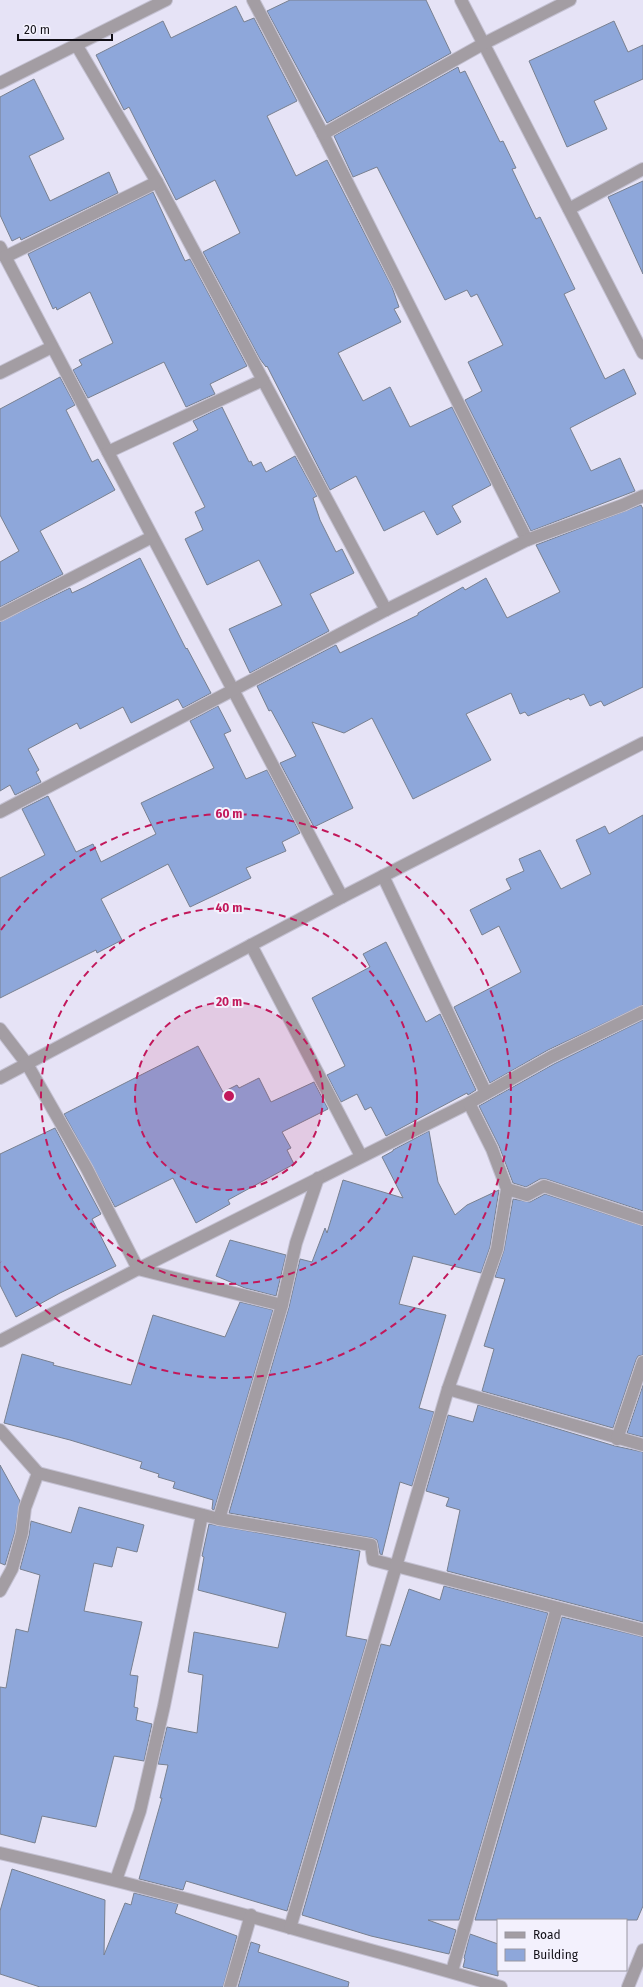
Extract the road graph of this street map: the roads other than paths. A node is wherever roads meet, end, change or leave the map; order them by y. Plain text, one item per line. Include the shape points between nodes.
1 (166, 0) edge
2 (253, 0) edge
3 (461, 0) edge
4 (570, 0) edge
5 (483, 44) junction
6 (77, 46) junction
7 (0, 83) edge
8 (323, 134) junction
9 (643, 169) edge
10 (157, 182) junction
11 (569, 209) junction
12 (3, 252) edge
13 (52, 347) junction
14 (643, 353) edge
15 (0, 373) edge
16 (263, 380) junction
17 (108, 452) junction
18 (643, 496) edge
19 (152, 537) junction
20 (526, 540) junction
21 (386, 610) junction
22 (0, 615) edge
23 (233, 690) junction
24 (643, 743) edge
25 (0, 812) edge
26 (383, 876) junction
27 (342, 897) junction
28 (251, 945) junction
29 (643, 1012) edge
30 (0, 1029) edge
31 (28, 1064) junction
32 (0, 1078) edge
33 (486, 1093) junction
34 (469, 1103) junction
35 (361, 1156) junction
36 (318, 1178) junction
37 (507, 1189) junction
38 (643, 1219) edge
39 (138, 1269) junction
40 (282, 1305) junction
41 (0, 1341) edge
42 (643, 1362) edge
43 (448, 1389) junction
44 (0, 1430) edge
45 (617, 1439) junction
46 (643, 1445) edge
47 (38, 1473) junction
48 (202, 1515) junction
49 (219, 1519) junction
50 (396, 1564) junction
51 (0, 1590) edge
52 (557, 1608) junction
53 (643, 1630) edge
54 (0, 1853) edge
55 (116, 1880) junction
56 (251, 1916) junction
57 (290, 1928) junction
58 (643, 1950) edge
59 (452, 1971) junction
60 (230, 1987) edge
61 (501, 1987) edge
62 (628, 1987) edge

1 - 6 street
2 - 8 street
3 - 5 street
4 - 5 street
5 - 8 street
5 - 11 street
6 - 7 street
6 - 10 street
8 - 20 street
9 - 11 street
10 - 12 street
10 - 16 street
11 - 14 street
12 - 13 street
13 - 15 street
13 - 17 street
16 - 17 street
16 - 21 street
17 - 19 street
18 - 20 street
19 - 22 street
19 - 23 street
20 - 21 street
21 - 23 street
23 - 25 street
23 - 27 street
24 - 26 street
26 - 27 street
26 - 33 street
27 - 28 street
28 - 31 street
28 - 35 street
29 - 33 street via 551,1057
30 - 31 street
31 - 32 street
31 - 39 street via 87,1169
33 - 34 street
34 - 35 street
34 - 37 street via 492,1149
35 - 36 street
36 - 39 street
36 - 40 street via 296,1243
37 - 38 street via 527,1195 544,1186
37 - 43 street via 497,1249
39 - 40 street
39 - 41 street
40 - 49 street
42 - 45 street
43 - 45 street
43 - 50 street
44 - 47 street
45 - 46 street
47 - 48 street
47 - 51 street via 25,1508 22,1532 12,1569
48 - 49 street
48 - 55 street via 140,1811
49 - 50 street via 371,1545 373,1560
50 - 52 street
50 - 57 street
52 - 53 street
52 - 59 street
54 - 55 street
55 - 56 street
56 - 57 street
56 - 60 street
57 - 59 street
58 - 62 street
59 - 61 street

